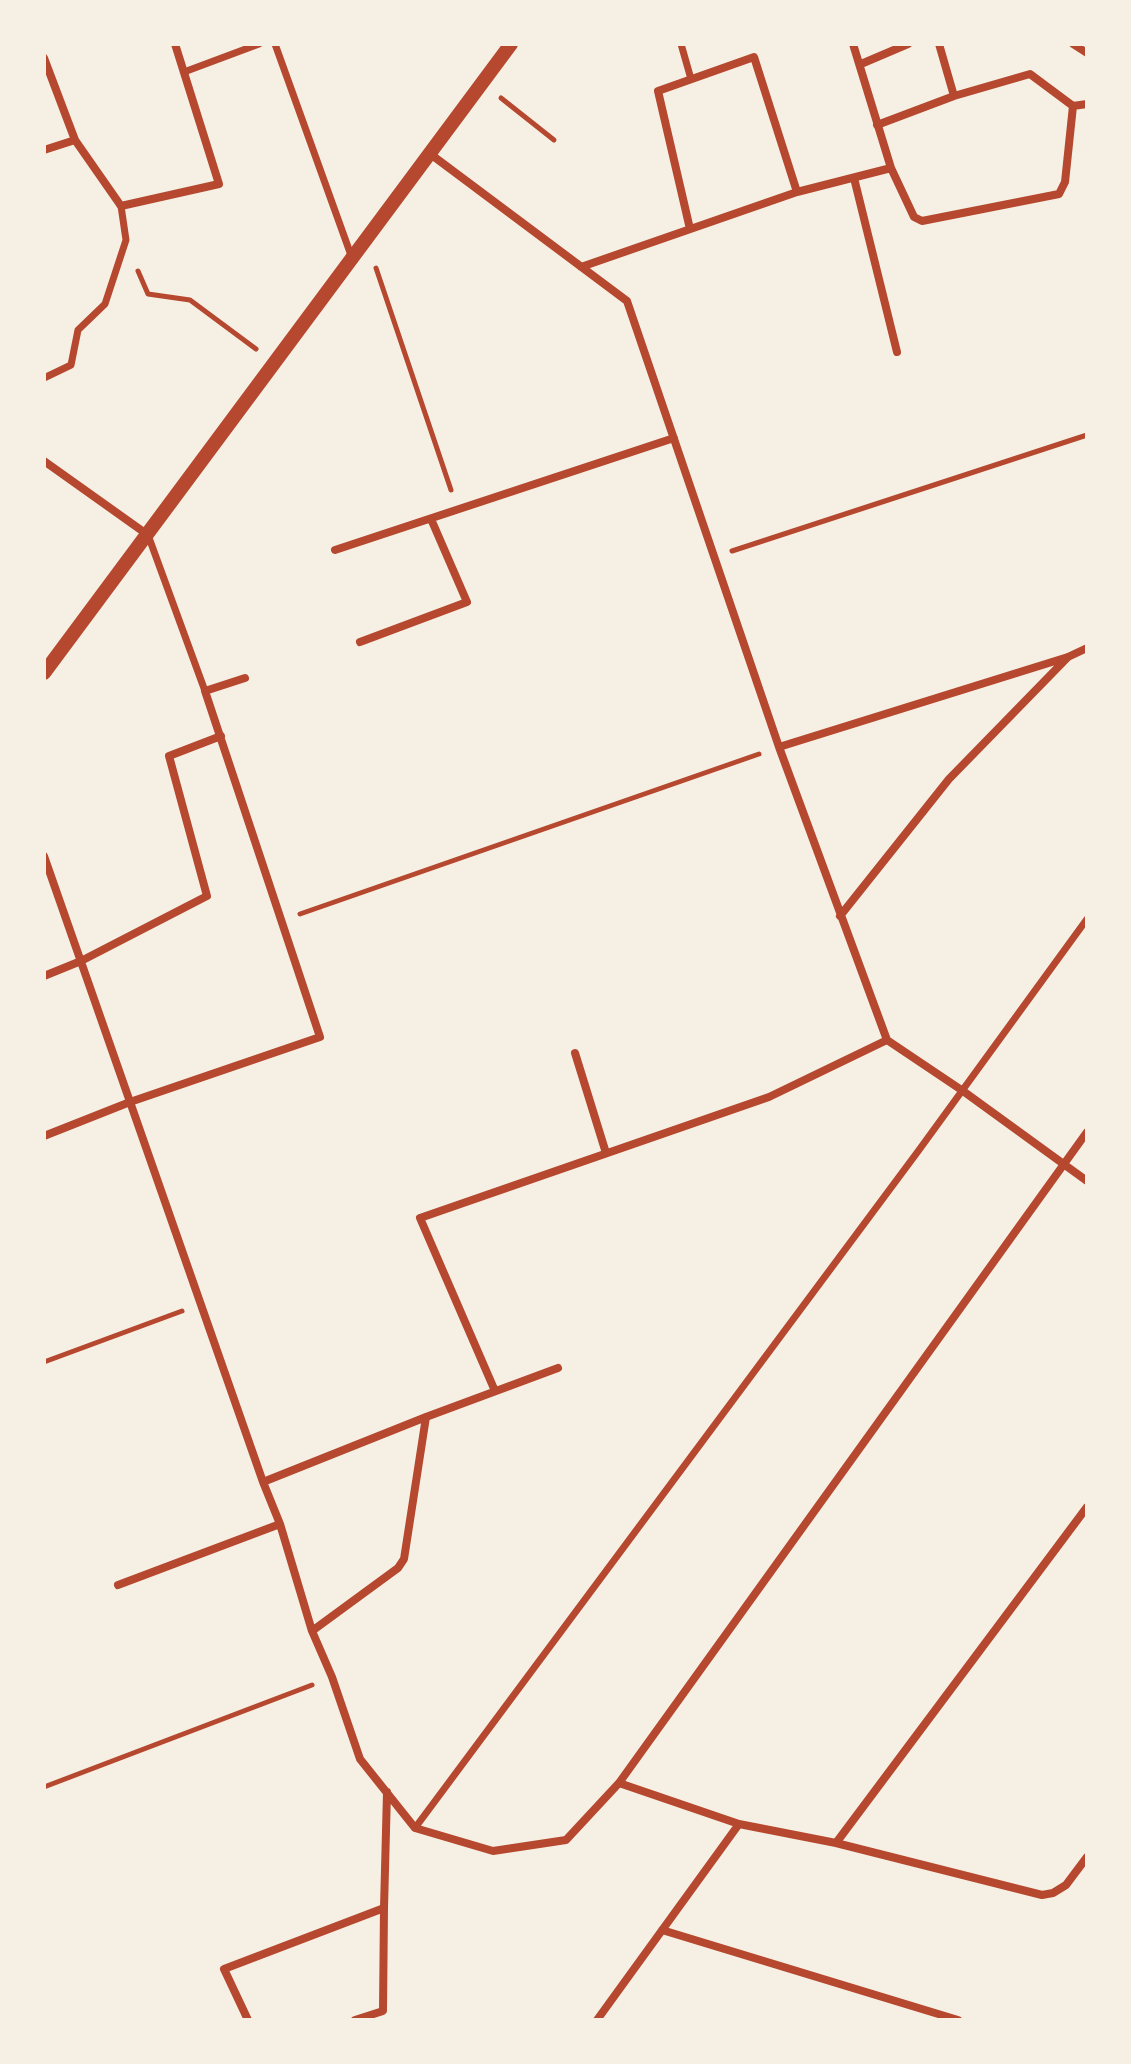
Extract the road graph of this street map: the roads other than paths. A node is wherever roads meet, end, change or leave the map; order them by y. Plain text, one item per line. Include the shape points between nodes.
1 (177, 44) edge
2 (259, 44) edge
3 (275, 44) edge
4 (511, 44) edge
5 (681, 44) edge
6 (853, 44) edge
7 (908, 44) edge
8 (939, 44) edge
9 (1073, 44) edge
10 (1087, 53) edge
11 (44, 58) edge
12 (861, 64) junction
13 (184, 72) junction
14 (691, 79) junction
15 (954, 96) junction
16 (1087, 104) edge
17 (1073, 106) junction
18 (877, 125) junction
19 (75, 140) junction
20 (44, 150) edge
21 (429, 153) junction
22 (891, 168) junction
23 (854, 178) junction
24 (797, 192) junction
25 (121, 206) junction
26 (690, 229) junction
27 (352, 258) junction
28 (581, 267) junction
29 (897, 352) dead end
30 (44, 378) edge
31 (674, 438) junction
32 (44, 461) edge
33 (431, 519) junction
34 (148, 535) junction
35 (335, 550) dead end
36 (360, 642) dead end
37 (1087, 648) edge
38 (1068, 657) junction
39 (44, 673) edge
40 (245, 678) dead end
41 (205, 691) junction
42 (221, 736) junction
43 (779, 747) junction
44 (44, 856) edge
45 (840, 916) junction
46 (1087, 919) edge
47 (81, 961) junction
48 (44, 976) edge
49 (887, 1040) junction
50 (575, 1053) dead end
51 (963, 1091) junction
52 (130, 1102) junction
53 (1087, 1132) edge
54 (44, 1136) edge
55 (606, 1153) junction
56 (1064, 1164) junction
57 (1087, 1181) edge
58 (558, 1368) dead end
59 (495, 1391) junction
60 (426, 1417) junction
61 (263, 1482) junction
62 (1087, 1507) edge
63 (280, 1524) junction
64 (118, 1585) dead end
65 (312, 1631) junction
66 (619, 1783) junction
67 (387, 1791) junction
68 (739, 1824) junction
69 (415, 1828) junction
70 (836, 1843) junction
71 (1087, 1857) edge
72 (384, 1908) junction
73 (662, 1930) junction
74 (248, 2020) edge
75 (355, 2020) edge
76 (597, 2020) edge
77 (958, 2020) edge

1 - 13 street
2 - 13 street
3 - 27 street
4 - 21 street
5 - 14 street
6 - 12 street
7 - 12 street
8 - 15 street
9 - 10 street
11 - 19 street
12 - 18 street
13 - 25 street via 219,184
14 - 24 street via 754,57
14 - 26 street via 658,91
15 - 17 street via 1030,74
15 - 18 street
16 - 17 street
17 - 22 street via 1065,182 1059,194 922,221 914,217
18 - 22 street
19 - 20 street
19 - 25 street
21 - 27 street
21 - 28 street
22 - 23 street
23 - 24 street
23 - 29 street
24 - 26 street
25 - 30 street via 126,240 105,304 78,330 71,365
26 - 28 street
27 - 34 street
28 - 31 street via 627,301
31 - 33 street
31 - 43 street
32 - 34 street
33 - 35 street
33 - 36 street via 467,602
34 - 39 street
34 - 41 street
37 - 38 street
38 - 43 street
38 - 45 street via 949,779
40 - 41 street
41 - 42 street
42 - 47 street via 169,756 207,896
42 - 52 street via 320,1037
43 - 45 street
44 - 47 street
45 - 49 street
46 - 51 street
47 - 48 street
47 - 52 street
49 - 51 street
49 - 55 street via 769,1097
50 - 55 street
51 - 56 street
51 - 69 street
52 - 54 street
52 - 61 street
53 - 56 street
55 - 59 street via 420,1218
56 - 57 street
56 - 66 street
58 - 59 street
59 - 60 street
60 - 61 street
60 - 65 street via 404,1559
61 - 63 street
62 - 70 street
63 - 64 street
63 - 65 street
65 - 67 street via 360,1759
66 - 68 street
66 - 69 street via 566,1840 493,1851
67 - 69 street
67 - 72 street
68 - 70 street
68 - 73 street
70 - 71 street via 1042,1895 1066,1885
72 - 74 street via 224,1969
72 - 75 street via 383,2011
73 - 76 street
73 - 77 street

